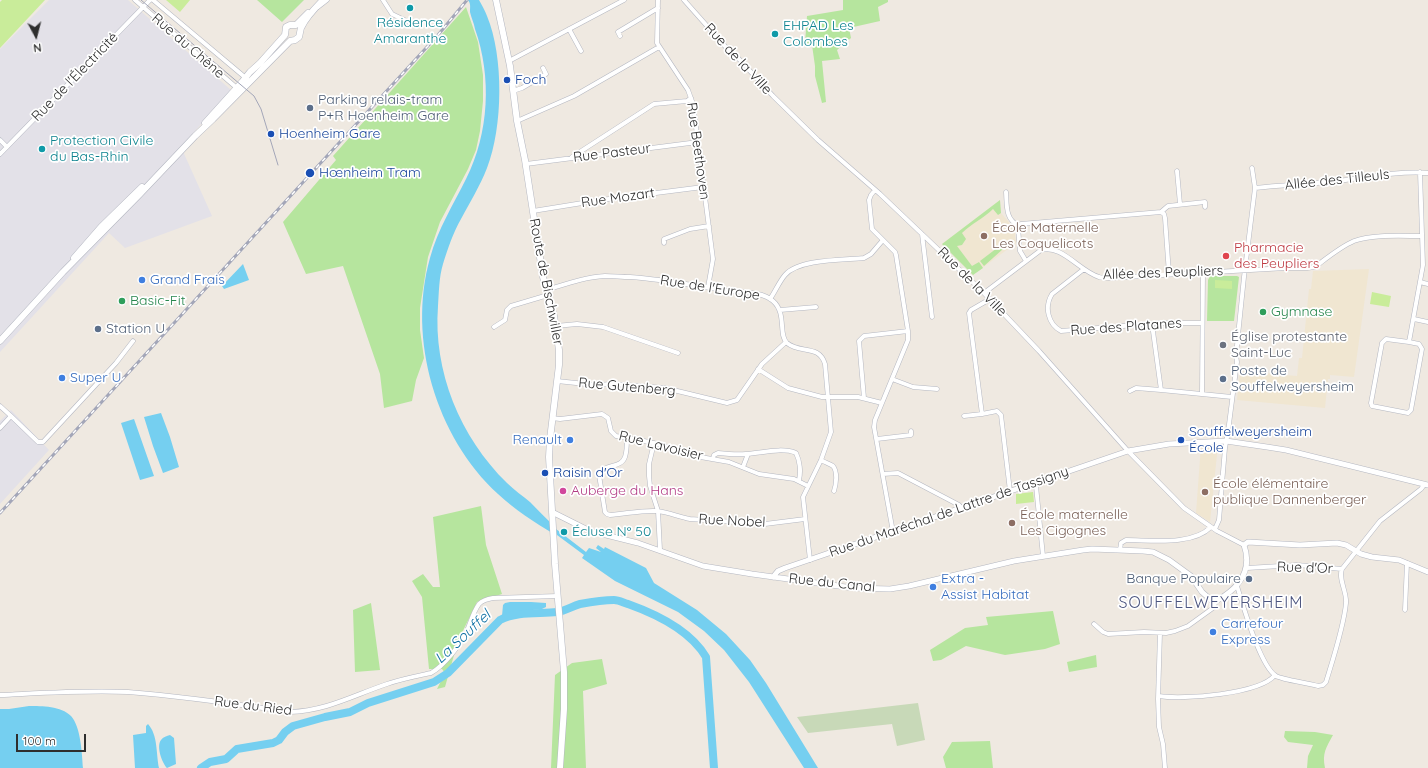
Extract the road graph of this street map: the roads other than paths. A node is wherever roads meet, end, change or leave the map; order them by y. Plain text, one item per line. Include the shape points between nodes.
1 (135, 0) edge
2 (150, 0) edge
3 (153, 0) edge
4 (323, 0) edge
5 (327, 0) edge
6 (383, 0) edge
7 (496, 0) edge
8 (624, 0) edge
9 (658, 0) edge
10 (684, 0) edge
11 (143, 7) junction
12 (658, 8) junction
13 (314, 9) junction
14 (296, 25) junction
15 (414, 25) dead end
16 (569, 29) junction
17 (300, 30) junction
18 (285, 35) junction
19 (620, 36) dead end
20 (290, 41) junction
21 (659, 47) junction
22 (581, 51) dead end
23 (509, 61) junction
24 (543, 68) dead end
25 (248, 79) junction
26 (238, 90) junction
27 (514, 91) junction
28 (691, 98) junction
29 (517, 121) junction
30 (0, 140) edge
31 (698, 142) junction
32 (7, 147) junction
33 (0, 154) edge
34 (570, 158) junction
35 (526, 164) junction
36 (1252, 168) dead end
37 (1177, 171) dead end
38 (1420, 172) junction
39 (1428, 173) edge
40 (703, 187) junction
41 (1255, 188) junction
42 (875, 190) junction
43 (1006, 192) dead end
44 (1180, 204) junction
45 (1205, 207) dead end
46 (533, 211) junction
47 (1163, 211) junction
48 (708, 226) junction
49 (1019, 226) junction
50 (922, 233) junction
51 (1422, 236) junction
52 (883, 240) junction
53 (664, 243) dead end
54 (1026, 261) junction
55 (1084, 270) junction
56 (1245, 270) junction
57 (1203, 272) junction
58 (1169, 274) junction
59 (1420, 282) junction
60 (1428, 284) edge
61 (708, 287) junction
62 (547, 292) junction
63 (984, 293) junction
64 (990, 299) junction
65 (770, 300) junction
66 (816, 307) dead end
67 (780, 310) junction
68 (932, 317) dead end
69 (20, 318) junction
70 (1414, 319) junction
71 (1428, 322) edge
72 (1202, 323) junction
73 (1152, 324) junction
74 (556, 326) junction
75 (494, 327) dead end
76 (908, 331) junction
77 (0, 335) edge
78 (0, 341) edge
79 (133, 341) dead end
80 (786, 342) junction
81 (1409, 342) junction
82 (678, 353) dead end
83 (758, 369) junction
84 (892, 379) junction
85 (557, 381) junction
86 (937, 388) dead end
87 (1161, 390) junction
88 (1130, 391) dead end
89 (1202, 393) junction
90 (1232, 397) junction
91 (827, 398) junction
92 (864, 398) junction
93 (882, 403) junction
94 (0, 406) edge
95 (982, 414) junction
96 (11, 416) junction
97 (964, 416) dead end
98 (552, 418) junction
99 (0, 428) edge
100 (911, 431) dead end
101 (627, 437) junction
102 (877, 440) junction
103 (1226, 441) junction
104 (654, 443) junction
105 (1128, 451) junction
106 (748, 454) junction
107 (713, 459) junction
108 (821, 460) junction
109 (743, 467) junction
110 (883, 474) junction
111 (799, 480) junction
112 (1034, 482) junction
113 (1426, 485) edge
114 (808, 486) junction
115 (834, 491) dead end
116 (1010, 491) junction
117 (961, 508) junction
118 (658, 511) junction
119 (552, 512) junction
120 (805, 519) junction
121 (1213, 528) junction
122 (893, 532) junction
123 (1244, 545) junction
124 (660, 550) junction
125 (1120, 550) junction
126 (1356, 551) junction
127 (1043, 556) junction
128 (810, 560) junction
129 (1407, 563) junction
130 (1247, 568) junction
131 (1342, 569) junction
132 (1428, 572) edge
133 (774, 577) junction
134 (1237, 586) junction
135 (558, 596) junction
136 (1216, 601) junction
137 (1405, 610) dead end
138 (1094, 624) dead end
139 (1160, 633) junction
140 (1275, 675) junction
141 (0, 695) edge
142 (1158, 696) junction
143 (560, 768) edge
144 (1165, 768) edge

1 - 11 street, Rue du Chêne
2 - 11 street, Rue de l'Électricité
3 - 25 street, Rue du Chêne
4 - 13 main road
5 - 13 street via 322,6
6 - 15 street via 392,14
7 - 23 main road, Route de Bischwiller
8 - 16 street
9 - 12 street, Rue Beethoven
10 - 42 street, Rue de la Ville via 788,111
11 - 26 street, Rue du Chêne
11 - 32 street, Rue de l'Électricité
12 - 19 street via 618,32
12 - 21 street, Rue Beethoven
13 - 14 main road
13 - 17 main road
14 - 17 main road
14 - 18 main road via 286,28
16 - 22 street
16 - 23 street
17 - 20 main road via 298,39
18 - 20 main road
18 - 25 main road
20 - 25 main road
21 - 28 street, Rue Beethoven
21 - 29 street via 574,96
23 - 27 main road, Route de Bischwiller
24 - 27 street via 546,74
25 - 26 main road
26 - 69 main road via 77,253 63,272
27 - 29 main road, Route de Bischwiller
28 - 31 street, Rue Beethoven
28 - 34 street via 654,104
29 - 35 main road, Route de Bischwiller
30 - 32 street
31 - 34 street, Rue Pasteur
31 - 40 street, Rue Beethoven
32 - 33 street, Rue de l'Électricité
34 - 35 street, Rue Pasteur
35 - 46 main road, Route de Bischwiller
36 - 41 street
37 - 44 street
38 - 39 street, Allée des Tilleuls
38 - 41 street, Allée des Tilleuls
38 - 51 street
40 - 46 street, Rue Mozart
40 - 48 street, Rue Beethoven
41 - 56 street
42 - 50 street, Rue de la Ville
42 - 52 street via 869,200 871,226
43 - 49 street via 1008,216
44 - 45 street via 1205,202
44 - 47 street via 1168,206
46 - 62 main road, Route de Bischwiller
47 - 49 street
47 - 58 street
48 - 53 street via 690,229 664,239
48 - 61 street, Rue Beethoven via 713,259
49 - 54 street via 1020,251
50 - 63 street, Rue de la Ville
50 - 68 street
51 - 56 street, Allée des Peupliers via 1359,239 1310,268
51 - 59 street via 1423,265
52 - 65 street via 864,258 806,264 790,271
52 - 76 street via 896,255
54 - 55 street, Allée des Peupliers via 1041,250 1051,249 1058,251
54 - 63 street, Allée des Peupliers
55 - 58 street, Allée des Peupliers via 1099,277 1109,278
55 - 73 street, Rue des Platanes via 1049,299 1049,318 1055,328 1061,331
56 - 57 street, Allée des Peupliers
56 - 90 street
57 - 58 street, Allée des Peupliers
57 - 72 street
59 - 60 street
59 - 70 street
61 - 62 street, Rue de l'Europe via 656,279 606,276 574,281
61 - 65 street, Rue de l'Europe via 754,293
62 - 74 main road, Route de Bischwiller
62 - 75 street, Rue de l'Europe via 511,306 504,320
63 - 64 street, Rue de la Ville
64 - 95 street via 969,313
64 - 105 street, Rue de la Ville
65 - 67 street, Rue de l'Europe
66 - 67 street
67 - 80 street
69 - 77 main road
69 - 78 main road
70 - 71 street
70 - 81 street
72 - 73 street, Rue des Platanes
72 - 89 street
73 - 87 street
74 - 82 street via 577,324 603,327
74 - 85 main road, Route de Bischwiller via 559,350
76 - 84 street via 908,340
76 - 92 street via 860,338
79 - 96 street via 43,442 38,442
80 - 83 street, Rue Gutenberg
80 - 91 street via 819,354 823,358
81 - 81 street via 1419,344 1422,349 1411,410 1408,413 1372,406 1382,343 1386,339
83 - 85 street, Rue Gutenberg via 737,400 727,403 665,388
83 - 91 street via 788,388
84 - 86 street via 913,387
84 - 93 street
85 - 98 main road, Route de Bischwiller
87 - 88 street via 1136,388
87 - 89 street
89 - 90 street
90 - 103 street
91 - 92 street
91 - 108 street via 830,432
92 - 93 street
93 - 102 street via 874,427
94 - 96 street
95 - 97 street
95 - 116 street via 997,411 1001,416
96 - 99 street
98 - 101 street, Rue Lavoisier via 602,414 608,418 613,434
98 - 119 main road, Route de Bischwiller via 549,457
100 - 102 street via 911,435
101 - 104 street, Rue Lavoisier
101 - 118 street, Rue Nobel via 624,458 619,464 603,468 599,475 605,512 610,515
102 - 110 street
103 - 105 street, Rue du Maréchal de Lattre de Tassigny via 1168,444
103 - 113 street, Rue du Maréchal de Lattre de Tassigny via 1286,450
103 - 121 street via 1219,520
104 - 107 street, Rue Lavoisier via 690,455
104 - 118 street via 649,476
105 - 112 street, Rue du Maréchal de Lattre de Tassigny
105 - 121 street, Rue de la Ville via 1184,508
106 - 107 street, Rue Lavoisier via 718,453
106 - 109 street
106 - 111 street, Rue Lavoisier via 772,451 796,453
107 - 109 street, Rue Lavoisier
108 - 114 street
108 - 115 street via 835,470
109 - 111 street, Rue Lavoisier via 759,474
110 - 117 street via 898,473
110 - 122 street
111 - 114 street, Rue Lavoisier
112 - 116 street, Rue du Maréchal de Lattre de Tassigny
112 - 127 street
113 - 126 street, Rue d'Or via 1380,521
114 - 120 street via 803,497
116 - 117 street, Rue du Maréchal de Lattre de Tassigny
117 - 122 street, Rue du Maréchal de Lattre de Tassigny
118 - 120 street, Rue Nobel via 690,519 765,524
118 - 124 street
119 - 124 street, Rue du Canal via 590,531
119 - 135 main road, Route de Bischwiller
120 - 128 street
121 - 123 street, Rue de la Ville
121 - 125 street via 1201,534 1175,540 1126,540 1121,543
122 - 128 street, Rue du Maréchal de Lattre de Tassigny
123 - 126 street via 1248,542 1292,545 1337,543
123 - 130 street
124 - 133 street, Rue du Canal via 713,568
125 - 127 street, Rue du Canal via 1092,549
125 - 136 street, Rue du Canal via 1152,552 1169,560 1191,576 1202,592
126 - 129 street via 1372,557
126 - 131 street, Rue d'Or
127 - 133 street, Rue du Canal via 890,589 853,588
128 - 133 street, Rue du Maréchal de Lattre de Tassigny via 778,571
129 - 132 street
129 - 137 street
130 - 131 street, Rue d'Or via 1298,565
130 - 134 street
131 - 140 street via 1340,577 1346,602 1326,682 1318,686
134 - 136 street
134 - 140 street via 1253,634 1267,665
135 - 141 street, Rue du Ried via 484,600 478,605 457,648 437,670 386,684 329,706 306,711 290,712 127,692 72,691
135 - 143 main road, Route de Bischwiller via 564,681
136 - 139 street via 1212,608 1188,626
138 - 139 street via 1108,634
139 - 142 street
140 - 142 street via 1264,683 1226,694 1202,697
142 - 144 street via 1159,727

